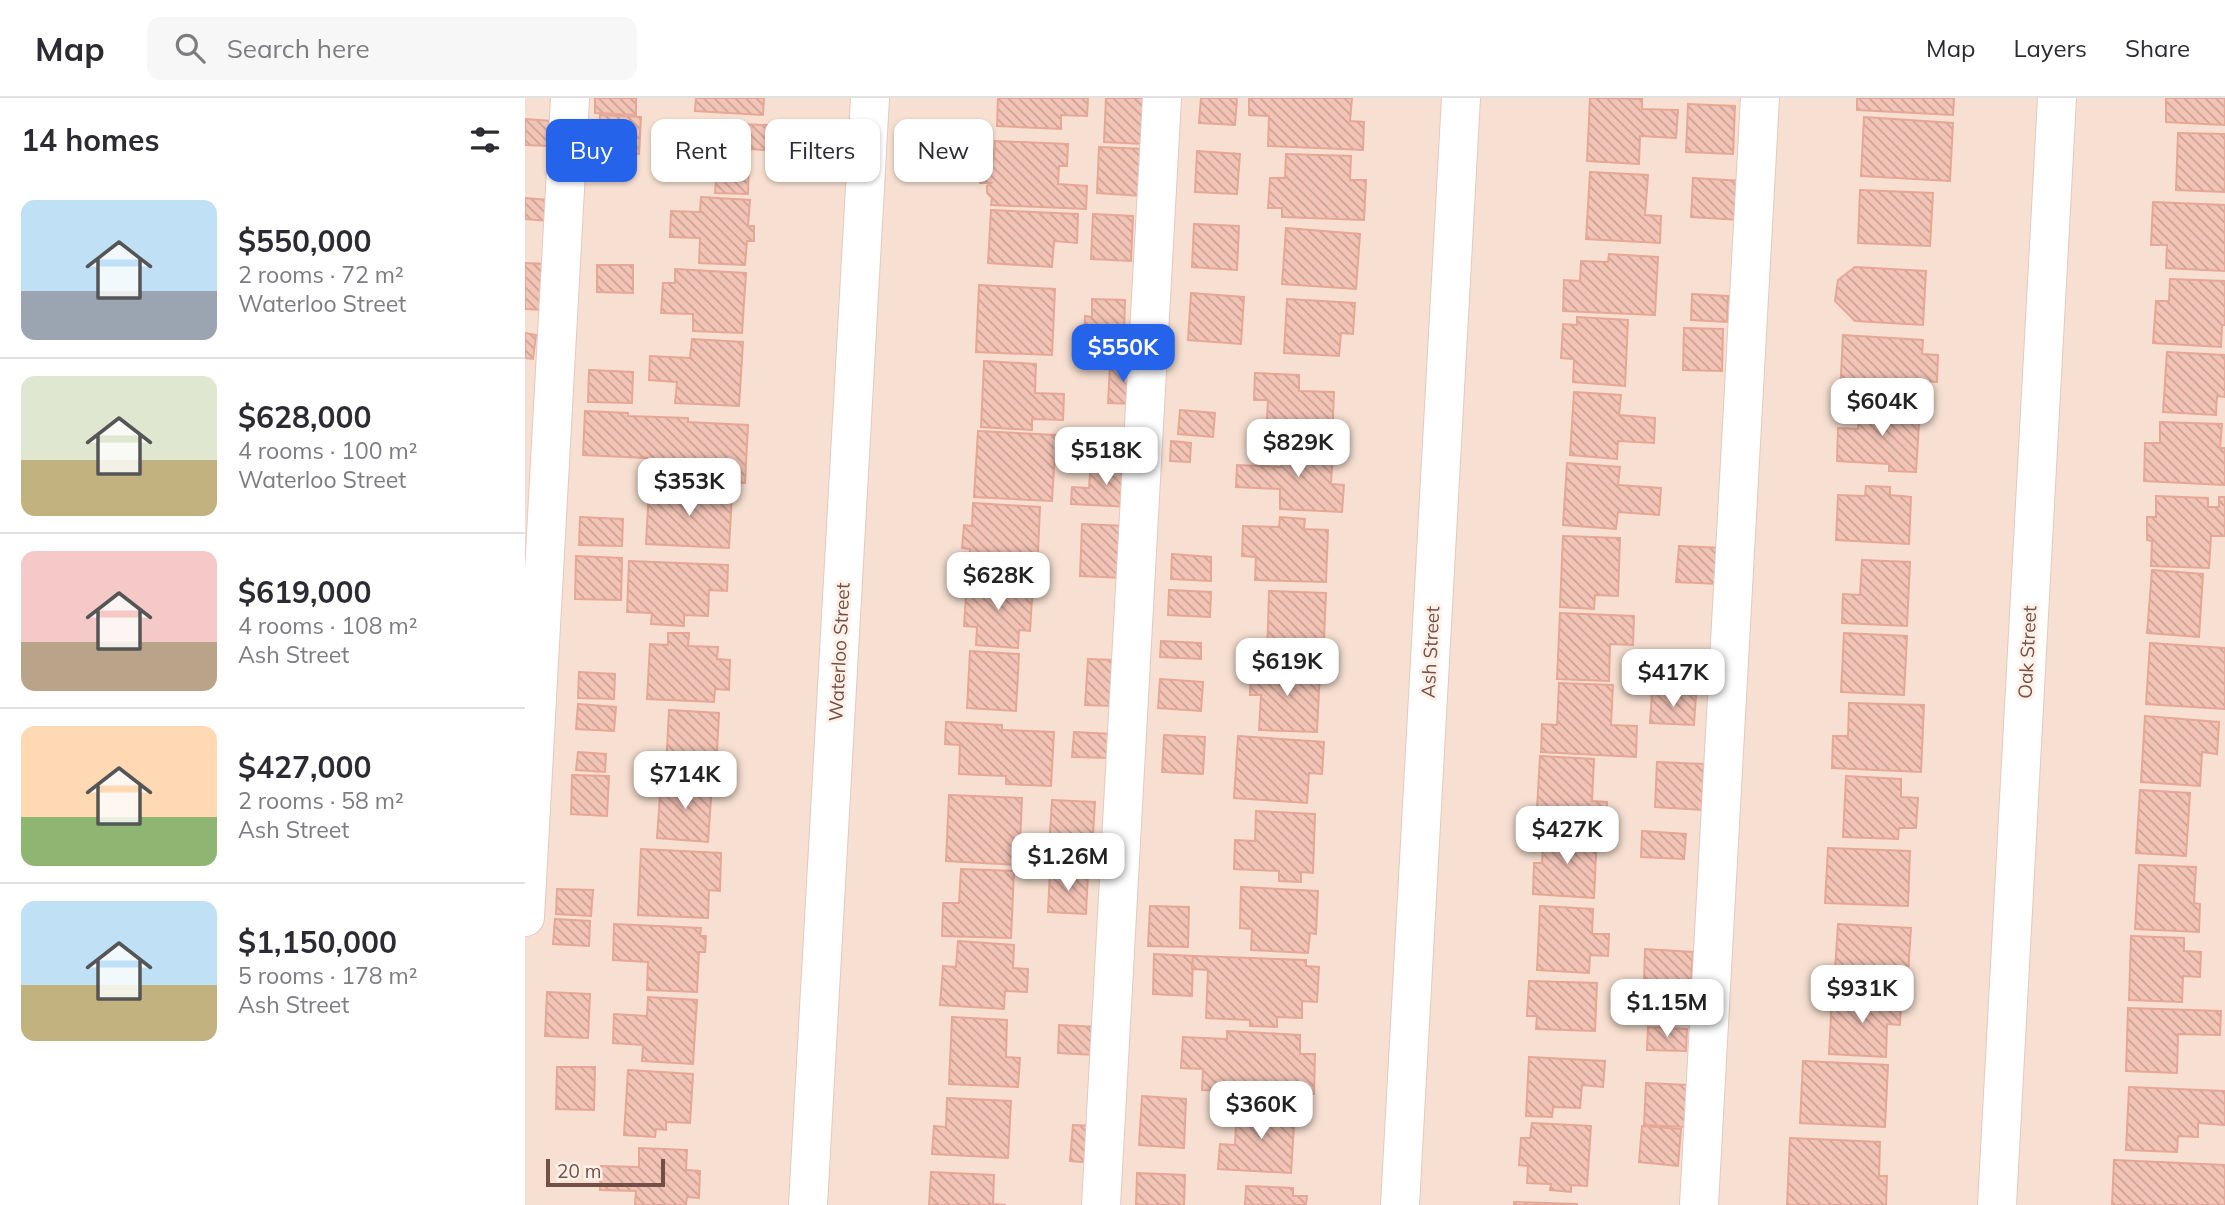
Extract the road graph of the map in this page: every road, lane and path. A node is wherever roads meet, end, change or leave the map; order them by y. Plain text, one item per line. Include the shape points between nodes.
1 (570, 98) edge
2 (870, 98) edge
3 (1162, 98) edge
4 (1461, 98) edge
5 (1760, 98) edge
6 (2057, 98) edge
7 (525, 917) edge
8 (807, 1205) edge
9 (1101, 1205) edge
10 (1400, 1205) edge
11 (1699, 1205) edge
12 (1997, 1205) edge

1 - 7 street
2 - 8 street, Waterloo Street
3 - 9 street
4 - 10 street, Ash Street
5 - 11 street
6 - 12 street, Oak Street

